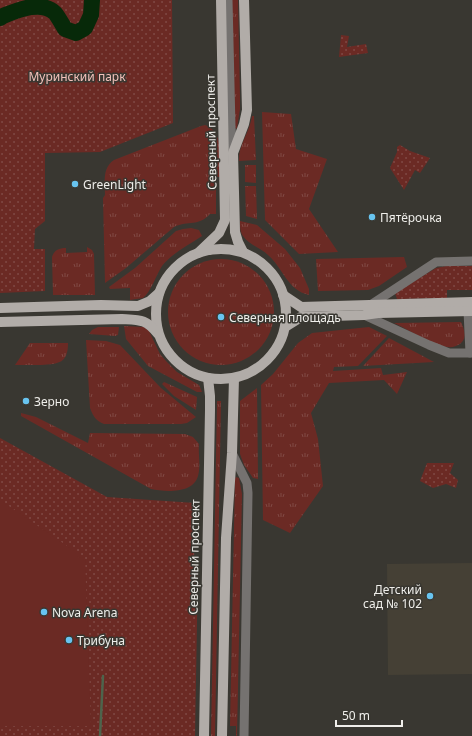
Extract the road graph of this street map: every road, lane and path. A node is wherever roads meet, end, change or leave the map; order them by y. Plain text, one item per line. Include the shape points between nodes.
1 (221, 0) edge
2 (228, 0) edge
3 (244, 0) edge
4 (233, 153) junction
5 (198, 252) junction
6 (243, 252) junction
7 (472, 261) edge
8 (159, 293) junction
9 (283, 295) junction
10 (372, 304) junction
11 (0, 308) edge
12 (471, 308) edge
13 (364, 315) junction
14 (0, 322) edge
15 (285, 327) junction
16 (159, 335) junction
17 (471, 353) edge
18 (208, 378) junction
19 (234, 378) junction
20 (232, 453) junction
21 (244, 733) edge
22 (204, 736) edge
23 (222, 736) edge

1 - 5 main road, Северный проспект via 225,220 219,233
2 - 4 street, Северный проспект
3 - 4 main road, Северный проспект via 247,110
4 - 6 main road, Северный проспект via 235,232
5 - 6 main road via 219,248
5 - 8 main road via 174,268
6 - 9 main road via 267,268 277,280
7 - 10 street via 436,262
8 - 11 main road via 150,301 138,306
8 - 16 main road via 156,314
9 - 10 main road via 301,307
9 - 15 main road
10 - 12 main road
12 - 13 main road
12 - 17 street
13 - 15 main road via 302,317
13 - 17 street via 449,353
14 - 16 main road via 139,320 152,326
15 - 19 main road via 278,345 267,360 252,371
16 - 18 main road via 166,350 178,363
18 - 19 main road
18 - 22 main road, Северный проспект via 210,410
19 - 20 main road
20 - 21 street via 247,483 248,493
20 - 23 main road via 226,538

